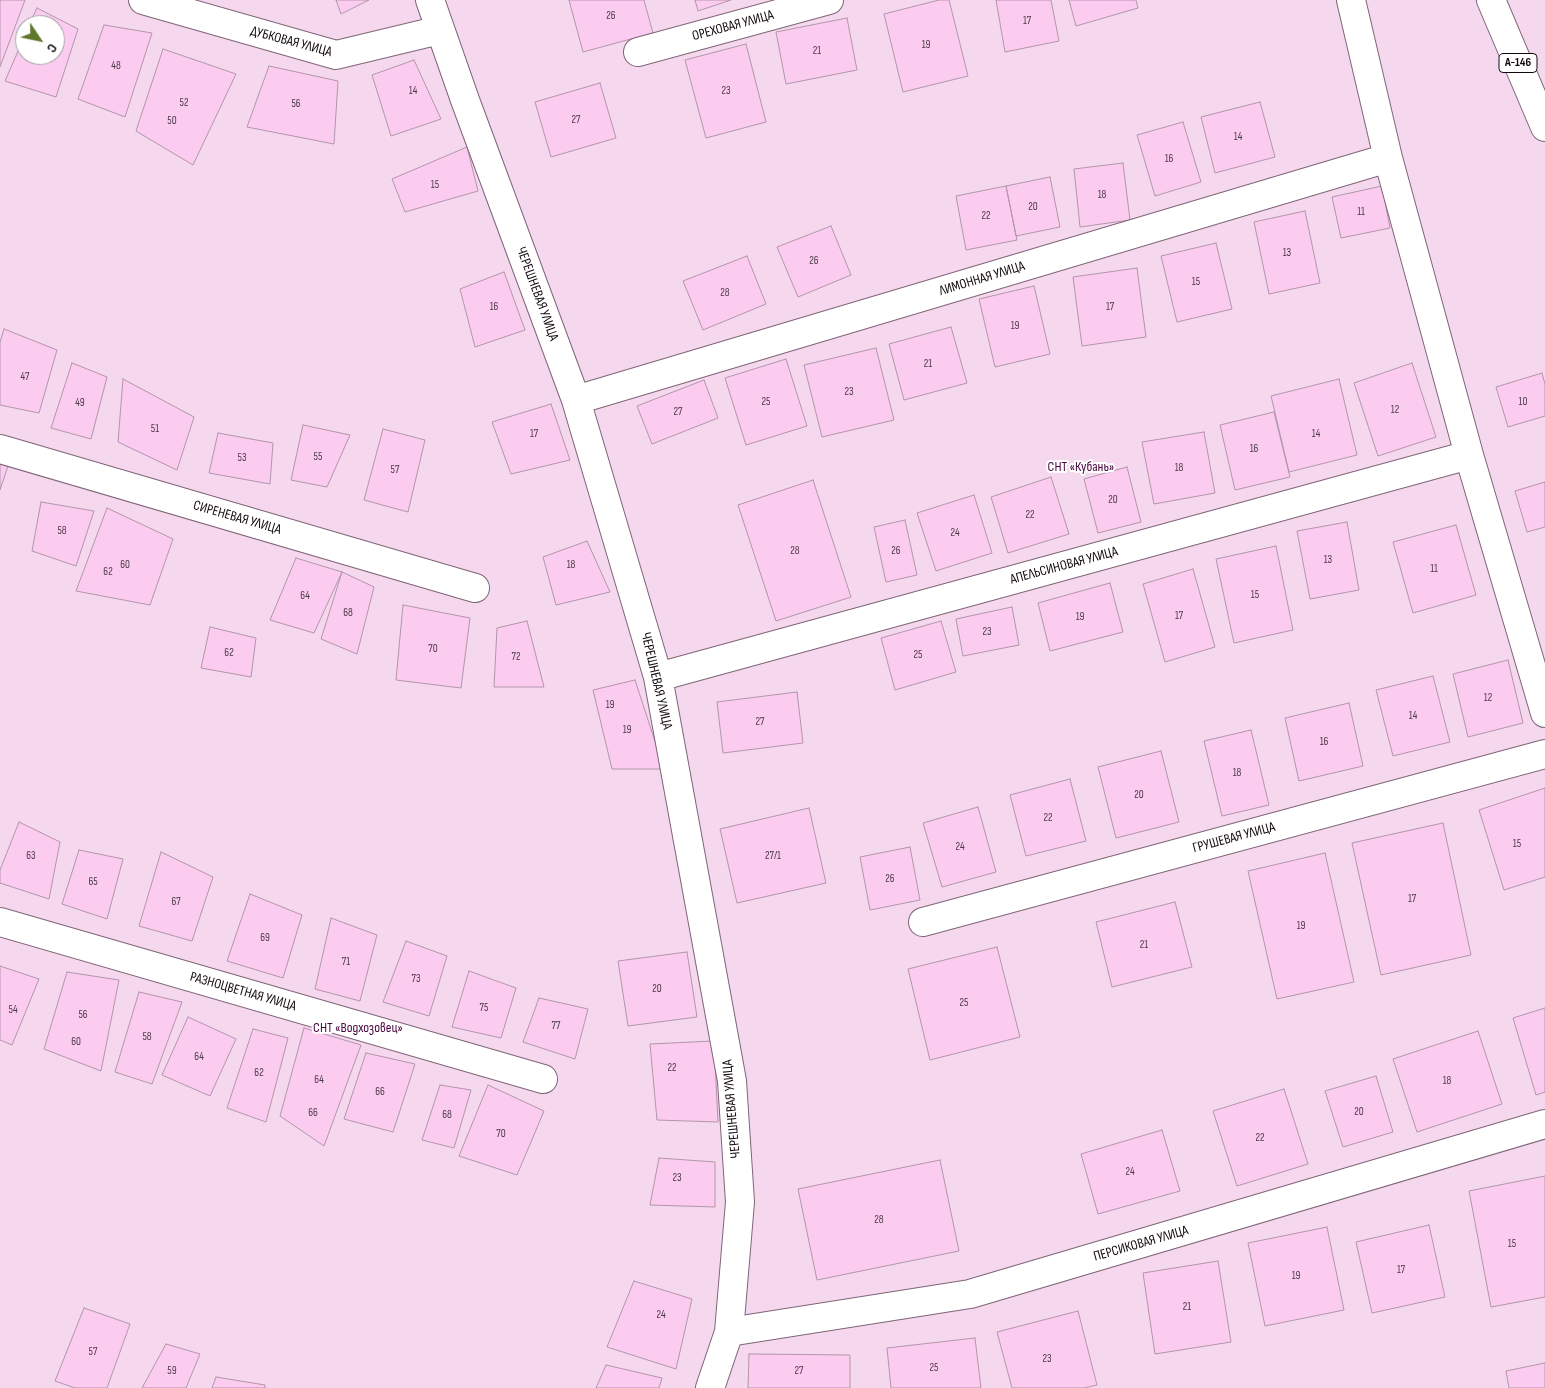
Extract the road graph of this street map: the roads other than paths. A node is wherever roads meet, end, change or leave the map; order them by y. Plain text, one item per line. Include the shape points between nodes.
1 (143, 0) edge
2 (430, 0) edge
3 (829, 0) edge
4 (1351, 0) edge
5 (1491, 0) edge
6 (440, 30) junction
7 (638, 52) dead end
8 (1545, 127) edge
9 (1388, 158) junction
10 (576, 400) junction
11 (0, 448) edge
12 (1469, 455) junction
13 (475, 588) dead end
14 (658, 677) junction
15 (1545, 713) edge
16 (1545, 754) edge
17 (0, 922) edge
18 (923, 922) dead end
19 (543, 1079) dead end
20 (1545, 1124) edge
21 (729, 1332) junction
22 (710, 1388) edge

1 - 6 main road, ДУБКОВАЯ УЛИЦА via 336,55
2 - 6 main road, ЧЕРЕШНЕВАЯ УЛИЦА
3 - 7 main road, ОРЕХОВАЯ УЛИЦА
4 - 9 main road
5 - 8 main road, А-146
6 - 10 main road, ЧЕРЕШНЕВАЯ УЛИЦА
9 - 10 main road, ЛИМОННАЯ УЛИЦА
9 - 12 main road
10 - 14 main road, ЧЕРЕШНЕВАЯ УЛИЦА
11 - 13 main road, СИРЕНЕВАЯ УЛИЦА
12 - 14 main road, АПЕЛЬСИНОВАЯ УЛИЦА
12 - 15 main road
14 - 21 main road, ЧЕРЕШНЕВАЯ УЛИЦА via 732,1081 740,1202
16 - 18 main road, ГРУШЕВАЯ УЛИЦА
17 - 19 main road, РАЗНОЦВЕТНАЯ УЛИЦА
20 - 21 main road, ПЕРСИКОВАЯ УЛИЦА via 970,1294
21 - 22 main road, ЧЕРЕШНЕВАЯ УЛИЦА

